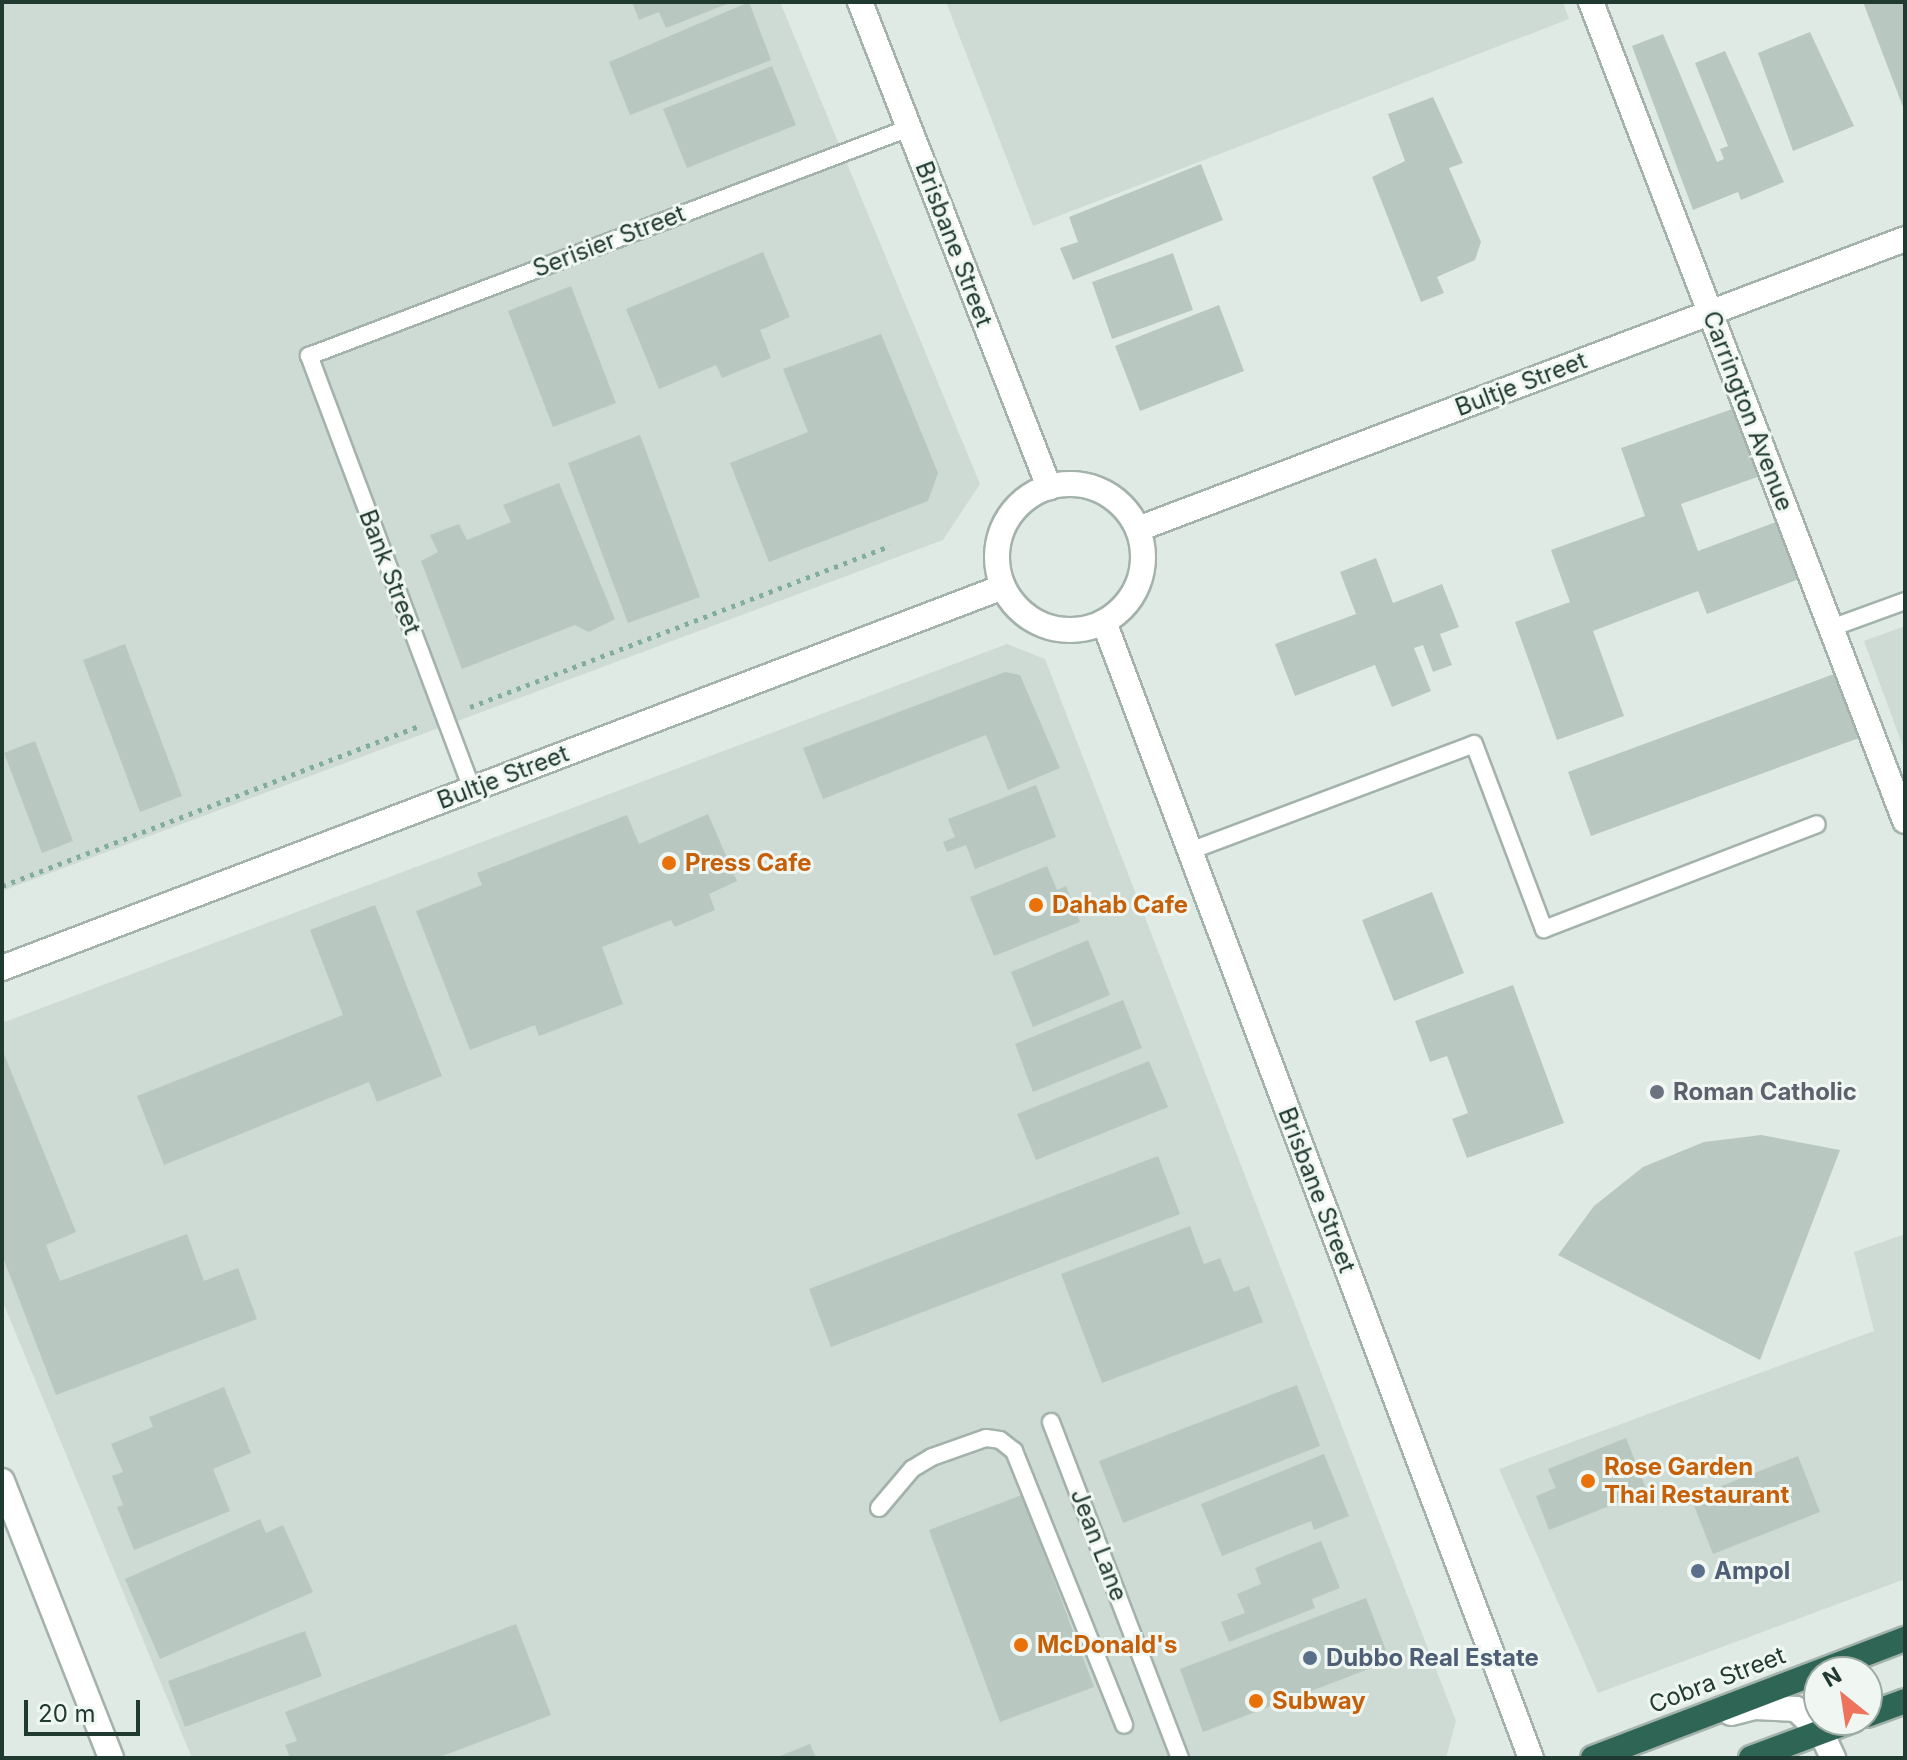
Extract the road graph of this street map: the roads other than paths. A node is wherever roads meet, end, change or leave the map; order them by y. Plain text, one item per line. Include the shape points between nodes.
1 (860, 2) edge
2 (1591, 2) edge
3 (909, 128) junction
4 (1905, 239) edge
5 (1710, 313) junction
6 (309, 356) joint
7 (1049, 487) junction
8 (1138, 529) junction
9 (1003, 587) junction
10 (1905, 601) edge
11 (1104, 622) junction
12 (1831, 628) junction
13 (472, 789) junction
14 (1905, 821) edge
15 (1817, 824) dead end
16 (1190, 851) junction
17 (2, 968) edge
18 (1051, 1422) dead end
19 (2, 1481) edge
20 (879, 1508) dead end
21 (1905, 1639) edge
22 (1905, 1701) edge
23 (1883, 1709) edge
24 (1803, 1715) edge
25 (1124, 1725) dead end
26 (1659, 1732) junction
27 (1810, 1736) edge
28 (1823, 1736) edge
29 (111, 1758) edge
30 (1180, 1758) edge
31 (1531, 1758) edge
32 (1593, 1758) edge
33 (1751, 1758) edge
34 (1833, 1758) edge

1 - 3 street, Brisbane Street
2 - 5 street, Carrington Avenue
3 - 6 lane, Serisier Street
3 - 7 street, Brisbane Street
4 - 5 street, Bultje Street
5 - 8 street, Bultje Street
5 - 12 street, Carrington Avenue
6 - 13 lane, Bank Street
7 - 8 street via 1091,487 1127,510
7 - 9 street via 1027,498 999,538 997,563
8 - 11 street via 1142,572 1121,609
9 - 11 street via 1016,607 1057,629
9 - 13 street, Bultje Street
10 - 12 lane
11 - 16 street, Brisbane Street
12 - 14 street, Carrington Avenue
13 - 17 street, Bultje Street
15 - 16 lane via 1544,929 1474,744
16 - 31 street, Brisbane Street
18 - 30 lane, Jean Lane
19 - 29 street
20 - 25 lane via 912,1469 932,1457 986,1438 1000,1440 1014,1451
21 - 26 highway, Cobra Street
22 - 23 highway
24 - 26 street via 1779,1706 1755,1707
26 - 32 highway, Cobra Street
27 - 33 highway
28 - 34 street

